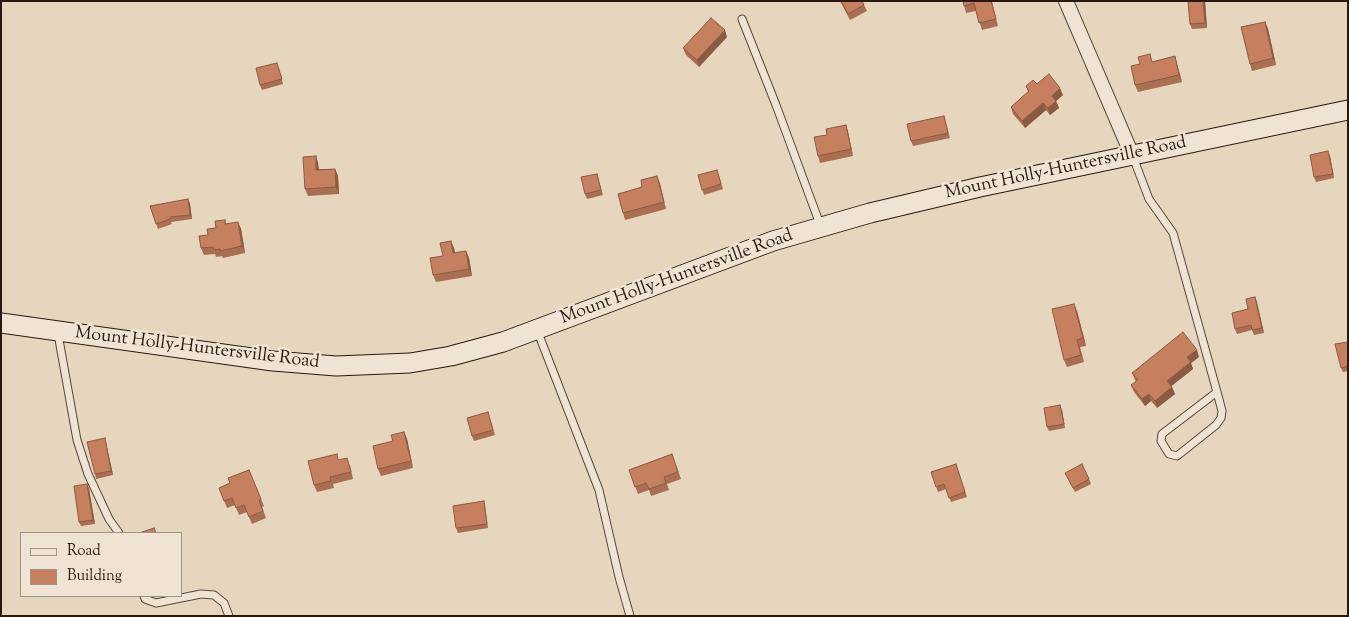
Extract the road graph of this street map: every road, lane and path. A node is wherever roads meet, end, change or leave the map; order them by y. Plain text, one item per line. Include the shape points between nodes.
1 (1066, 1) edge
2 (742, 19) dead end
3 (1346, 112) edge
4 (1132, 155) junction
5 (822, 227) junction
6 (1, 323) edge
7 (537, 330) junction
8 (58, 331) junction
9 (1217, 392) junction
10 (118, 532) edge
11 (144, 597) edge
12 (229, 616) edge
13 (630, 616) edge

1 - 4 street
2 - 5 lane
3 - 4 main road, Mount Holly-Huntersville Road
4 - 5 main road, Mount Holly-Huntersville Road via 904,204
4 - 9 lane via 1149,199 1173,233
5 - 7 main road, Mount Holly-Huntersville Road
6 - 8 main road, Mount Holly-Huntersville Road
7 - 8 main road, Mount Holly-Huntersville Road via 451,356 360,366 272,362
7 - 13 lane via 599,490
8 - 10 lane via 77,440 108,519
9 - 9 lane via 1222,410 1216,425 1177,456 1169,454 1161,441 1162,434
11 - 12 lane via 156,603 201,594 214,595 224,602

